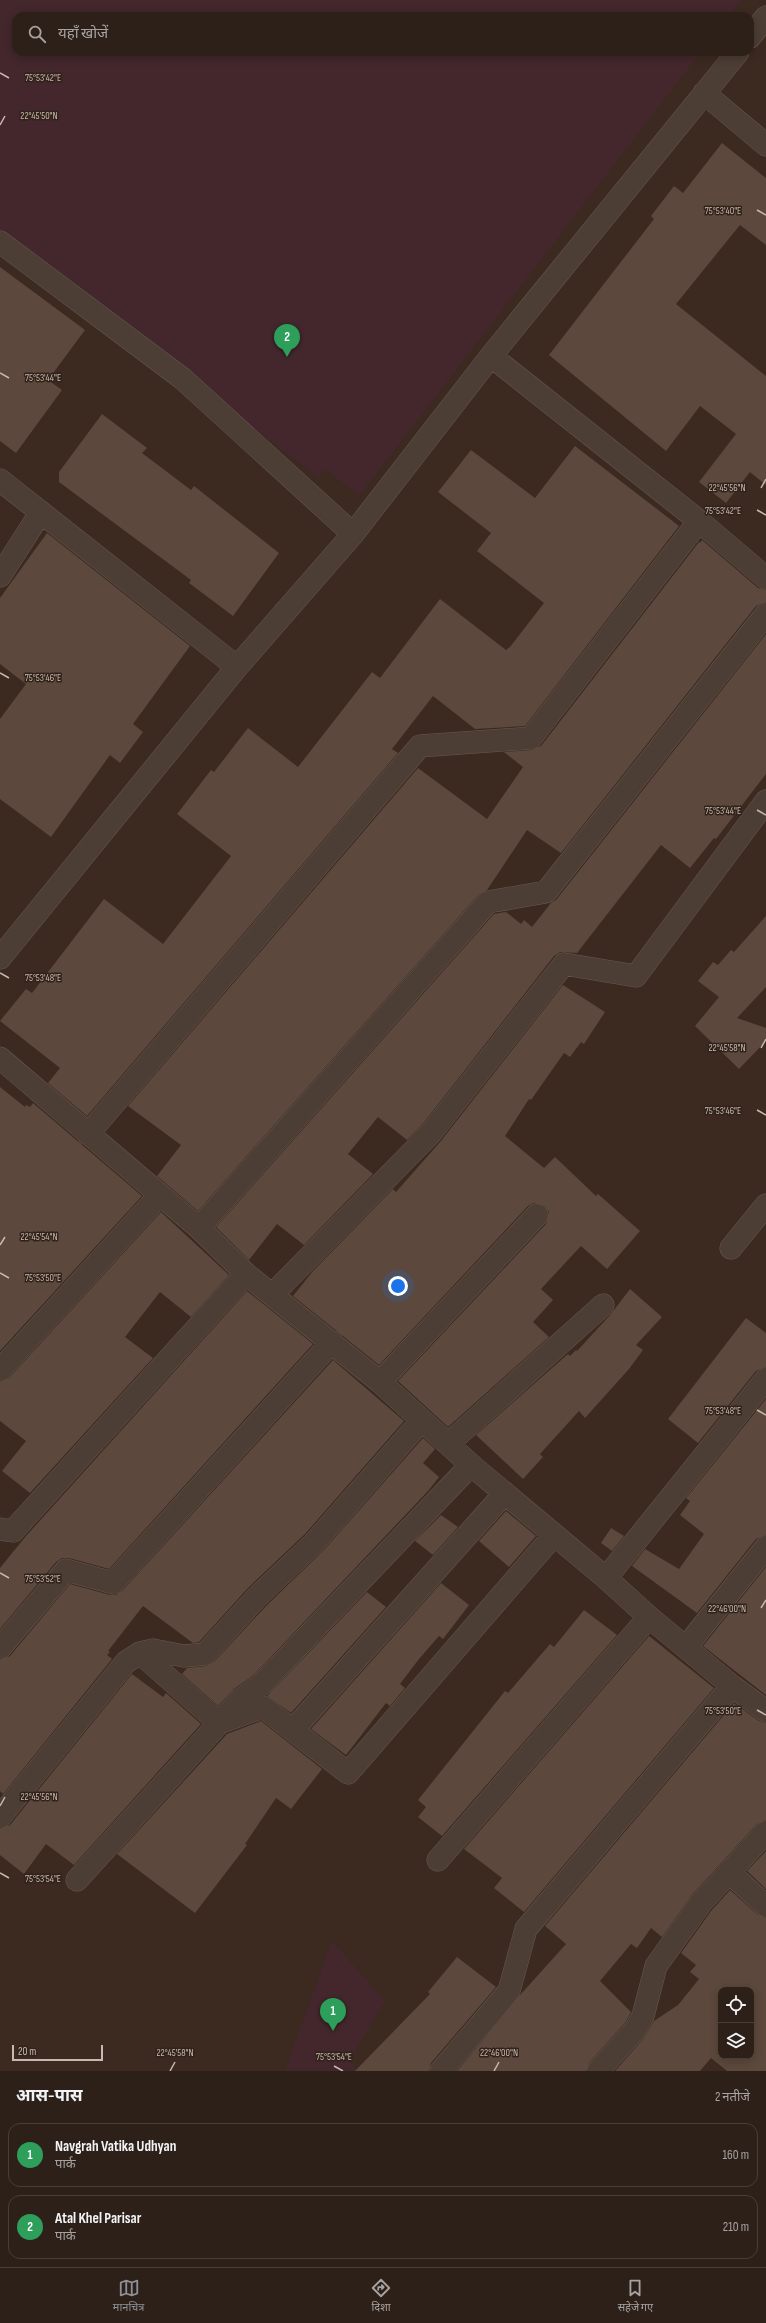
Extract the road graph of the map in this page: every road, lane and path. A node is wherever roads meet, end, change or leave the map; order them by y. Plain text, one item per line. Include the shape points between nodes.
1 (766, 17) edge
2 (754, 32) edge
3 (735, 56) edge
4 (704, 93) junction
5 (766, 145) edge
6 (0, 242) edge
7 (491, 356) junction
8 (0, 480) edge
9 (41, 512) junction
10 (699, 521) junction
11 (353, 534) junction
12 (0, 576) edge
13 (766, 578) edge
14 (766, 614) edge
15 (237, 667) junction
16 (766, 801) edge
17 (7, 934) edge
18 (0, 958) edge
19 (0, 1058) edge
20 (88, 1134) junction
21 (159, 1196) junction
22 (766, 1205) edge
23 (537, 1215) dead end
24 (199, 1228) junction
25 (731, 1248) dead end
26 (246, 1274) junction
27 (273, 1294) junction
28 (603, 1305) dead end
29 (332, 1342) junction
30 (0, 1370) edge
31 (766, 1379) edge
32 (380, 1382) junction
33 (421, 1421) junction
34 (448, 1444) junction
35 (471, 1465) junction
36 (506, 1493) junction
37 (0, 1530) edge
38 (554, 1535) junction
39 (766, 1547) edge
40 (606, 1578) junction
41 (649, 1617) junction
42 (686, 1647) junction
43 (0, 1648) edge
44 (140, 1653) junction
45 (732, 1686) junction
46 (766, 1711) edge
47 (218, 1723) junction
48 (293, 1730) junction
49 (0, 1818) edge
50 (766, 1832) edge
51 (438, 1860) dead end
52 (730, 1873) junction
53 (77, 1880) dead end
54 (766, 1906) edge
55 (441, 2071) edge
56 (598, 2071) edge

1 - 2 street
3 - 4 street
4 - 5 street
4 - 7 street
6 - 11 street via 183,380
7 - 10 street
7 - 11 street
8 - 9 street
9 - 12 street
9 - 15 street
10 - 13 street
10 - 20 street via 531,738 420,746
11 - 15 street
14 - 24 street via 546,892 488,902
15 - 17 street
16 - 27 street via 636,976 564,964 431,1133
17 - 18 street
19 - 20 street
20 - 21 street
21 - 24 street
21 - 30 street
22 - 25 street
23 - 32 street
24 - 26 street
26 - 27 street
26 - 37 street via 13,1531
27 - 29 street
28 - 34 street
29 - 32 street
29 - 43 street via 113,1584 66,1570
31 - 40 street
32 - 33 street
33 - 34 street
33 - 44 street via 314,1543 257,1598 205,1654 184,1656 153,1650
34 - 35 street
35 - 36 street
35 - 47 street via 262,1684 241,1699
36 - 38 street
36 - 48 street
38 - 40 street
38 - 48 street via 348,1773
39 - 42 street
40 - 41 street
41 - 42 street
41 - 51 street
42 - 45 street
44 - 47 street
44 - 49 street via 126,1662
45 - 46 street
45 - 55 street via 526,1929 509,1991
47 - 48 street via 263,1707
47 - 53 street
50 - 52 street
52 - 54 street
52 - 56 street via 701,1903 656,1966 644,2016 635,2030

